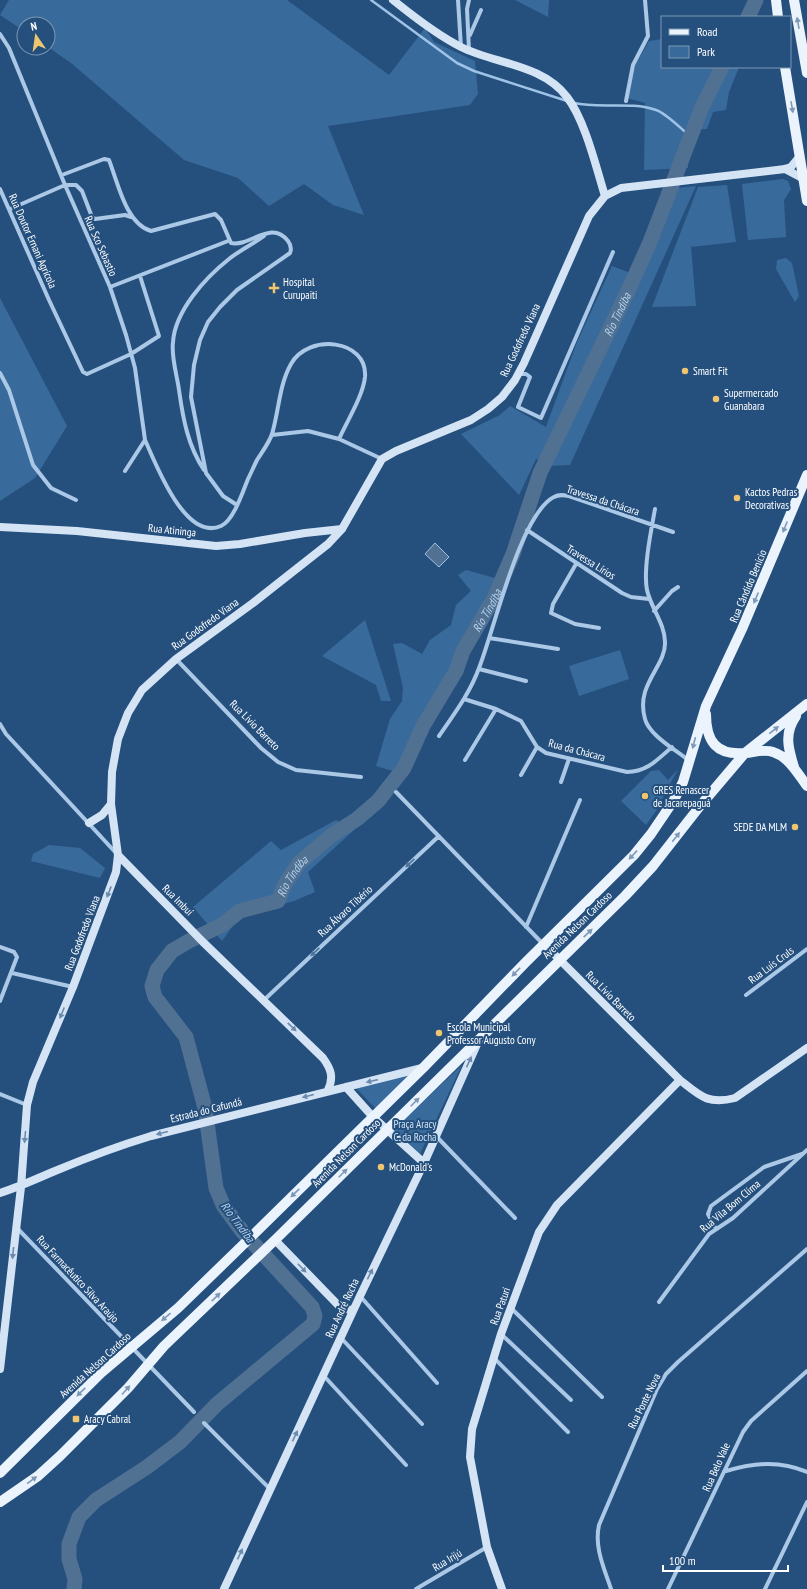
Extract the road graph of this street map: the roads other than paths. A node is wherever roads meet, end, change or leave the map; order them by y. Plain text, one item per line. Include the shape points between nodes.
1 (393, 0) edge
2 (458, 0) edge
3 (469, 0) edge
4 (645, 0) edge
5 (776, 0) edge
6 (794, 0) edge
7 (481, 10) dead end
8 (778, 16) edge
9 (0, 34) edge
10 (470, 37) junction
11 (461, 47) junction
12 (469, 50) junction
13 (785, 68) edge
14 (807, 73) edge
15 (626, 101) dead end
16 (800, 156) junction
17 (785, 169) junction
18 (62, 175) junction
19 (804, 179) junction
20 (65, 185) junction
21 (0, 189) edge
22 (605, 196) junction
23 (807, 201) edge
24 (10, 209) junction
25 (131, 217) junction
26 (270, 233) junction
27 (228, 241) junction
28 (613, 252) dead end
29 (140, 276) junction
30 (110, 287) junction
31 (131, 354) junction
32 (0, 373) edge
33 (518, 374) junction
34 (272, 435) junction
35 (339, 439) junction
36 (145, 440) junction
37 (382, 459) junction
38 (125, 471) dead end
39 (206, 473) junction
40 (807, 474) edge
41 (804, 490) edge
42 (76, 500) dead end
43 (237, 505) junction
44 (654, 509) dead end
45 (652, 525) junction
46 (0, 527) edge
47 (342, 530) junction
48 (527, 530) junction
49 (673, 532) dead end
50 (576, 564) junction
51 (678, 587) dead end
52 (650, 599) junction
53 (654, 611) junction
54 (599, 628) dead end
55 (489, 638) junction
56 (558, 649) dead end
57 (176, 658) junction
58 (479, 669) junction
59 (526, 681) dead end
60 (464, 699) junction
61 (706, 706) junction
62 (805, 706) edge
63 (496, 709) junction
64 (0, 724) edge
65 (438, 736) dead end
66 (537, 747) junction
67 (672, 748) junction
68 (745, 753) junction
69 (569, 759) junction
70 (465, 760) dead end
71 (690, 761) junction
72 (794, 767) junction
73 (521, 775) dead end
74 (361, 777) dead end
75 (561, 782) dead end
76 (807, 786) edge
77 (396, 792) dead end
78 (580, 800) dead end
79 (112, 804) junction
80 (89, 823) junction
81 (439, 836) junction
82 (118, 855) junction
83 (526, 927) junction
84 (544, 944) junction
85 (0, 947) edge
86 (807, 950) edge
87 (559, 959) junction
88 (12, 973) junction
89 (73, 987) junction
90 (746, 995) dead end
91 (264, 1000) junction
92 (0, 1002) edge
93 (481, 1037) junction
94 (807, 1048) edge
95 (423, 1068) junction
96 (680, 1080) junction
97 (346, 1087) junction
98 (328, 1090) junction
99 (0, 1094) edge
100 (27, 1105) junction
101 (373, 1117) junction
102 (387, 1130) junction
103 (435, 1136) junction
104 (807, 1150) edge
105 (803, 1154) junction
106 (424, 1163) junction
107 (21, 1186) junction
108 (0, 1193) edge
109 (515, 1218) dead end
110 (16, 1227) junction
111 (716, 1229) junction
112 (275, 1240) junction
113 (807, 1249) edge
114 (360, 1296) junction
115 (659, 1302) dead end
116 (511, 1307) junction
117 (353, 1310) junction
118 (501, 1334) junction
119 (341, 1338) junction
120 (131, 1348) junction
121 (493, 1357) junction
122 (148, 1365) junction
123 (0, 1369) edge
124 (807, 1371) edge
125 (323, 1375) junction
126 (437, 1383) dead end
127 (602, 1398) dead end
128 (571, 1400) dead end
129 (194, 1412) dead end
130 (204, 1424) dead end
131 (422, 1424) dead end
132 (568, 1432) dead end
133 (406, 1465) dead end
134 (726, 1471) junction
135 (807, 1472) edge
136 (0, 1473) edge
137 (270, 1489) junction
138 (0, 1502) edge
139 (807, 1502) edge
140 (487, 1547) junction
141 (224, 1589) edge
142 (416, 1589) edge
143 (502, 1589) edge
144 (611, 1589) edge
145 (668, 1589) edge
146 (765, 1589) edge

1 - 11 main road
2 - 11 street
3 - 10 street via 467,9
4 - 15 street via 648,36 633,65
5 - 8 main road
14 -> 6 main road
7 - 10 street
9 - 18 street, Rua Sco Sebastio via 9,48
10 - 12 street
11 - 12 main road
12 - 22 main road via 540,75 568,97 576,112
13 -> 16 main road
16 - 17 main road via 791,167
16 - 19 main road
17 - 19 main road
17 - 22 main road, Rua Godofredo Viana via 621,188
18 - 20 street, Rua Sco Sebastio
18 - 25 street via 106,159
19 - 23 main road
20 - 24 street
20 - 25 street via 80,186 95,219 126,215
20 - 30 street, Rua Sco Sebastio
21 - 24 street, Rua Doutor Ernani Agrícola
22 - 33 main road, Rua Godofredo Viana via 596,205 584,227
24 - 31 street, Rua Doutor Ernani Agrícola via 82,372 91,374
25 - 27 street via 143,229 151,231 215,214 221,220
26 - 27 street via 234,244
26 - 39 street via 229,259 206,280 179,316 175,326 172,344 182,412 194,454
26 - 39 street via 283,235 291,247 290,253 237,290 208,322 200,340 194,365 191,397
27 - 29 street
28 - 33 street via 541,418 518,407 530,377
29 - 30 street
29 - 31 street via 159,333 157,338
30 - 31 street, Rua Sco Sebastio
31 - 36 street, Rua Sco Sebastio
32 - 42 street via 9,390 33,465 51,488
33 - 37 main road, Rua Godofredo Viana via 502,397 471,420
34 - 35 street via 308,431
34 - 35 street via 283,384 292,363 303,351 320,344 339,344 353,351 362,363 365,377
34 - 43 street via 256,462
35 - 37 street
36 - 38 street
36 - 43 street, Rua Sco Sebastio via 171,494 188,517 200,526 222,526
37 - 47 main road, Rua Godofredo Viana
39 - 43 street via 223,496
40 - 41 main road, Rua Cândido Benício
41 -> 61 main road, Rua Cândido Benício
44 - 45 street
45 - 48 street, Travessa da Chácara via 564,495 546,503
45 - 49 street, Travessa da Chácara
45 - 52 street via 646,583
46 - 47 main road, Rua Atininga via 77,531 216,546
47 - 57 main road, Rua Godofredo Viana via 254,603
48 - 50 street, Travessa Lírios
48 - 55 street, Travessa da Chácara
50 - 52 street, Travessa Lírios via 622,593 631,597
50 - 54 street via 553,604 551,613 575,624
51 - 53 street
52 - 53 street
53 - 67 street via 665,642 664,650 646,686 644,715 648,727
55 - 56 street
55 - 58 street, Travessa da Chácara
57 - 74 street, Rua Lívio Barreto via 261,748 278,762 296,770
57 - 79 main road, Rua Godofredo Viana via 142,690 128,713 118,739 112,772
58 - 59 street
58 - 60 street, Travessa da Chácara
60 - 63 street, Rua da Chácara
60 - 65 street, Travessa da Chácara
61 - 68 main road via 707,730 714,745 724,751
61 -> 71 main road, Avenida Nelson Cardoso
68 -> 62 main road
62 - 72 main road via 795,717 788,734 788,746
63 - 66 street, Rua da Chácara via 521,721
63 - 70 street
64 - 80 street, Rua Imbuí via 6,734
66 - 69 street, Rua da Chácara via 546,753
66 - 73 street
67 - 69 street, Rua da Chácara via 646,770 637,772
67 - 71 street
68 - 72 main road via 772,751 781,755
87 -> 68 main road, Avenida Nelson Cardoso via 653,866
69 - 75 street
71 -> 84 main road, Avenida Nelson Cardoso via 674,800 651,834 634,855
72 - 76 main road
77 - 81 street, Rua Lívio Barreto
78 - 83 street
79 - 80 main road via 102,815
79 - 82 main road, Rua Godofredo Viana
80 - 82 street, Rua Imbuí
81 - 83 street, Rua Lívio Barreto
81 -> 91 street, Rua Álvaro Tibério
82 -> 89 main road, Rua Godofredo Viana via 116,872
82 - 91 main road, Rua Imbuí
83 - 84 street, Rua Lívio Barreto
84 - 87 main road, Rua Lívio Barreto
84 -> 95 main road, Avenida Nelson Cardoso
85 - 88 street via 12,950 16,954
86 - 90 street, Rua Luís Cruls
87 - 93 main road, Avenida Nelson Cardoso
87 - 96 main road, Rua Lívio Barreto
88 - 89 street
88 - 92 street
89 -> 100 main road, Rua Godofredo Viana
91 -> 98 main road, Rua Imbuí via 328,1065 332,1077
102 -> 93 main road, Avenida Nelson Cardoso
103 -> 93 main road, Rua André Rocha
94 - 96 main road, Rua Lívio Barreto via 735,1098 712,1101 702,1097
95 -> 97 main road, Estrada do Cafundá
95 - 101 main road, Avenida Nelson Cardoso
96 - 116 main road, Rua Paturi via 557,1205 539,1232
97 - 98 main road, Estrada do Cafundá
97 - 101 main road
98 -> 107 main road, Estrada do Cafundá via 115,1147
99 - 100 street
100 -> 107 main road, Rua Godofredo Viana
101 - 102 main road
101 -> 120 main road, Avenida Nelson Cardoso via 178,1308
102 - 106 main road
112 -> 102 main road, Avenida Nelson Cardoso
103 - 106 main road, Rua André Rocha
103 - 109 street
104 - 105 street, Rua Vila Bom Clima
105 - 111 street, Rua Vila Bom Clima via 734,1218
105 - 111 street via 764,1167 711,1206 708,1214
114 -> 106 main road, Rua André Rocha
107 - 108 main road, Estrada do Cafundá
107 - 110 main road, Rua Godofredo Viana
110 - 120 street, Rua Farmacêutico Silva Araújo
110 -> 123 main road, Rua Godofredo Viana
111 - 115 street, Rua Vila Bom Clima via 703,1240
112 -> 117 main road via 339,1306
122 -> 112 main road, Avenida Nelson Cardoso via 164,1346
113 - 144 street, Rua Ponte Nova via 678,1362 666,1374 657,1389 599,1525 597,1545
114 - 117 main road, Rua André Rocha
114 - 126 street
116 - 118 main road, Rua Paturi
116 - 127 street
117 - 119 main road, Rua André Rocha
118 - 121 main road, Rua Paturi
118 - 128 street
119 - 125 main road, Rua André Rocha
119 - 131 street
120 - 122 street, Rua Farmacêutico Silva Araújo
120 -> 136 main road, Avenida Nelson Cardoso via 101,1372
121 - 132 street
121 - 140 main road, Rua Paturi via 472,1429 470,1456
122 - 129 street, Rua Farmacêutico Silva Araújo
138 -> 122 main road, Avenida Nelson Cardoso via 38,1476 60,1456
124 - 134 street, Rua Belo Vale via 751,1421 736,1445
125 - 133 street
137 -> 125 main road, Rua André Rocha
130 - 137 street
134 - 135 street via 744,1466 775,1463 792,1465
134 - 145 street, Rua Belo Vale
141 -> 137 main road, Rua André Rocha
139 - 146 street
140 - 142 street, Rua Irijú
140 - 143 main road, Rua Paturi

